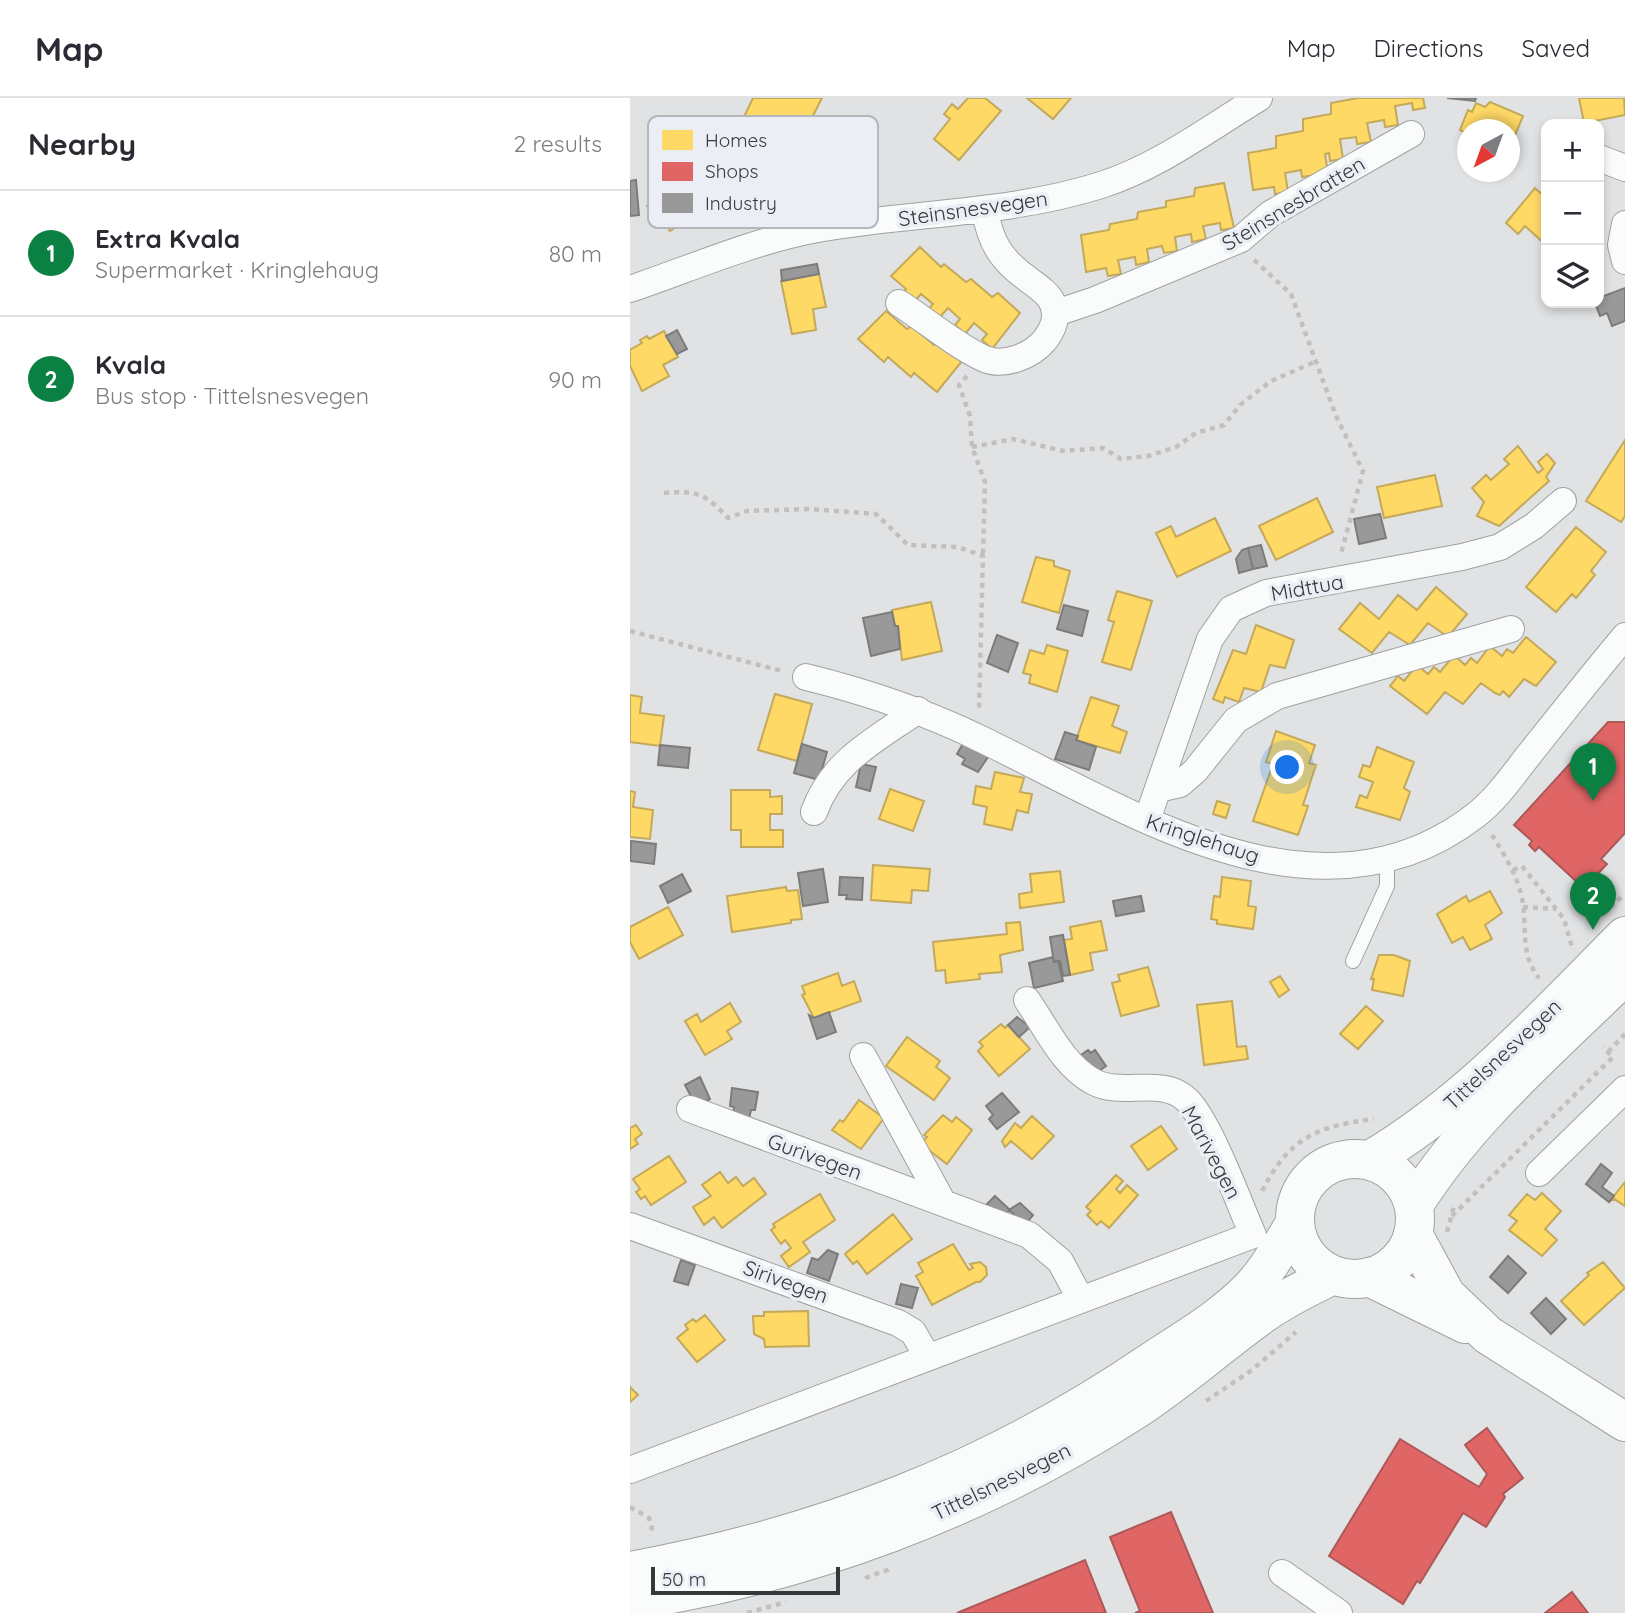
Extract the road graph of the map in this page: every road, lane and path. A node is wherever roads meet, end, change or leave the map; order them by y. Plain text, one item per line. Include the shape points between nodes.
1 (1259, 98) edge
2 (1411, 134) dead end
3 (1604, 160) edge
4 (1625, 168) edge
5 (985, 210) junction
6 (878, 221) edge
7 (1625, 224) edge
8 (830, 228) edge
9 (1625, 261) edge
10 (1259, 268) dead end
11 (630, 289) edge
12 (899, 303) dead end
13 (1056, 313) junction
14 (1317, 361) junction
15 (959, 385) dead end
16 (972, 447) junction
17 (664, 493) dead end
18 (1563, 501) dead end
19 (983, 556) junction
20 (1334, 582) junction
21 (1511, 629) dead end
22 (630, 631) edge
23 (1625, 636) edge
24 (807, 677) joint
25 (918, 710) junction
26 (979, 738) junction
27 (1158, 789) junction
28 (814, 812) dead end
29 (1479, 813) junction
30 (1147, 820) junction
31 (1387, 860) junction
32 (1513, 870) junction
33 (1625, 894) edge
34 (1522, 907) junction
35 (1556, 909) junction
36 (1615, 924) edge
37 (1580, 939) dead end
38 (1572, 947) junction
39 (1566, 957) dead end
40 (1353, 961) dead end
41 (1625, 975) edge
42 (1539, 978) dead end
43 (1027, 1000) dead end
44 (1625, 1034) edge
45 (863, 1056) dead end
46 (1625, 1089) edge
47 (690, 1109) dead end
48 (1384, 1118) dead end
49 (1370, 1160) junction
50 (1539, 1173) dead end
51 (1457, 1196) dead end
52 (942, 1201) junction
53 (1242, 1209) junction
54 (1450, 1219) junction
55 (1295, 1223) junction
56 (630, 1226) edge
57 (1424, 1226) junction
58 (1351, 1276) junction
59 (1080, 1298) junction
60 (1488, 1335) junction
61 (927, 1356) junction
62 (1625, 1422) edge
63 (630, 1470) edge
64 (630, 1507) edge
65 (645, 1536) dead end
66 (630, 1571) edge
67 (1282, 1573) dead end
68 (630, 1601) edge
69 (1339, 1613) edge

1 - 5 street, Steinsnesvegen via 1168,156 1103,184
2 - 13 street, Steinsnesbratten via 1270,214 1241,239
3 - 4 street
5 - 6 street, Steinsnesvegen
5 - 13 street via 989,235 999,253 1051,300
7 - 9 street via 1621,245
8 - 11 street, Steinsnesvegen
10 - 14 path via 1291,294
12 - 13 street via 986,360 1023,356 1043,343
14 - 16 path via 1271,381 1240,405 1224,425 1148,456 1121,459 1103,448 1062,451 1013,439
14 - 20 path via 1336,416 1363,471
15 - 16 path via 970,416
16 - 19 path via 985,482
17 - 19 path via 707,496 728,518 747,511 810,509 876,514 908,545 958,547
18 - 20 street, Midttua via 1500,547
19 - 26 path
20 - 27 street, Midttua via 1266,593 1231,609 1210,639
21 - 27 street via 1277,696 1236,720 1180,784
22 - 24 path
23 - 29 street, Kringlehaug
24 - 25 street, Kringlehaug
25 - 26 street, Kringlehaug
25 - 28 street via 844,762 829,779
26 - 30 street, Kringlehaug
27 - 30 street, Midttua
29 - 31 street, Kringlehaug via 1433,843
29 - 32 path
30 - 31 street, Kringlehaug via 1209,845 1303,866 1361,866
31 - 40 lane via 1387,886
32 - 34 path
32 - 35 path via 1522,866
33 - 36 path
34 - 35 path
34 - 42 path via 1525,952
35 - 38 path
36 - 49 main road, Tittelsnesvegen via 1451,1103 1412,1136
37 - 38 path
38 - 39 path
41 - 57 main road, Tittelsnesvegen via 1440,1163
43 - 53 street, Marivegen via 1072,1066 1097,1084 1173,1090 1187,1100
44 - 54 path via 1606,1049 1613,1057
45 - 52 street
46 - 50 street
47 - 52 street, Gurivegen
48 - 53 path via 1332,1125 1308,1136 1287,1151 1260,1195
49 - 55 main road via 1351,1158 1316,1172 1303,1187
49 - 57 main road via 1405,1185
51 - 54 path
52 - 59 street, Gurivegen via 1030,1235 1060,1261
53 - 59 street, Marivegen via 1253,1235
54 - 57 path
55 - 58 main road via 1300,1245 1314,1263
55 - 66 main road, Tittelsnesvegen via 1250,1289 1216,1317 1041,1430 949,1477 857,1512 751,1546
56 - 61 street, Sirivegen via 898,1323 913,1332
57 - 58 main road via 1389,1269
57 - 60 main road via 1446,1295
58 - 60 main road
58 - 68 main road, Tittelsnesvegen via 1264,1313 1133,1411 964,1503 869,1541 760,1575
59 - 61 street
60 - 62 main road
61 - 63 street
64 - 65 path via 649,1518 652,1532
67 - 69 street

